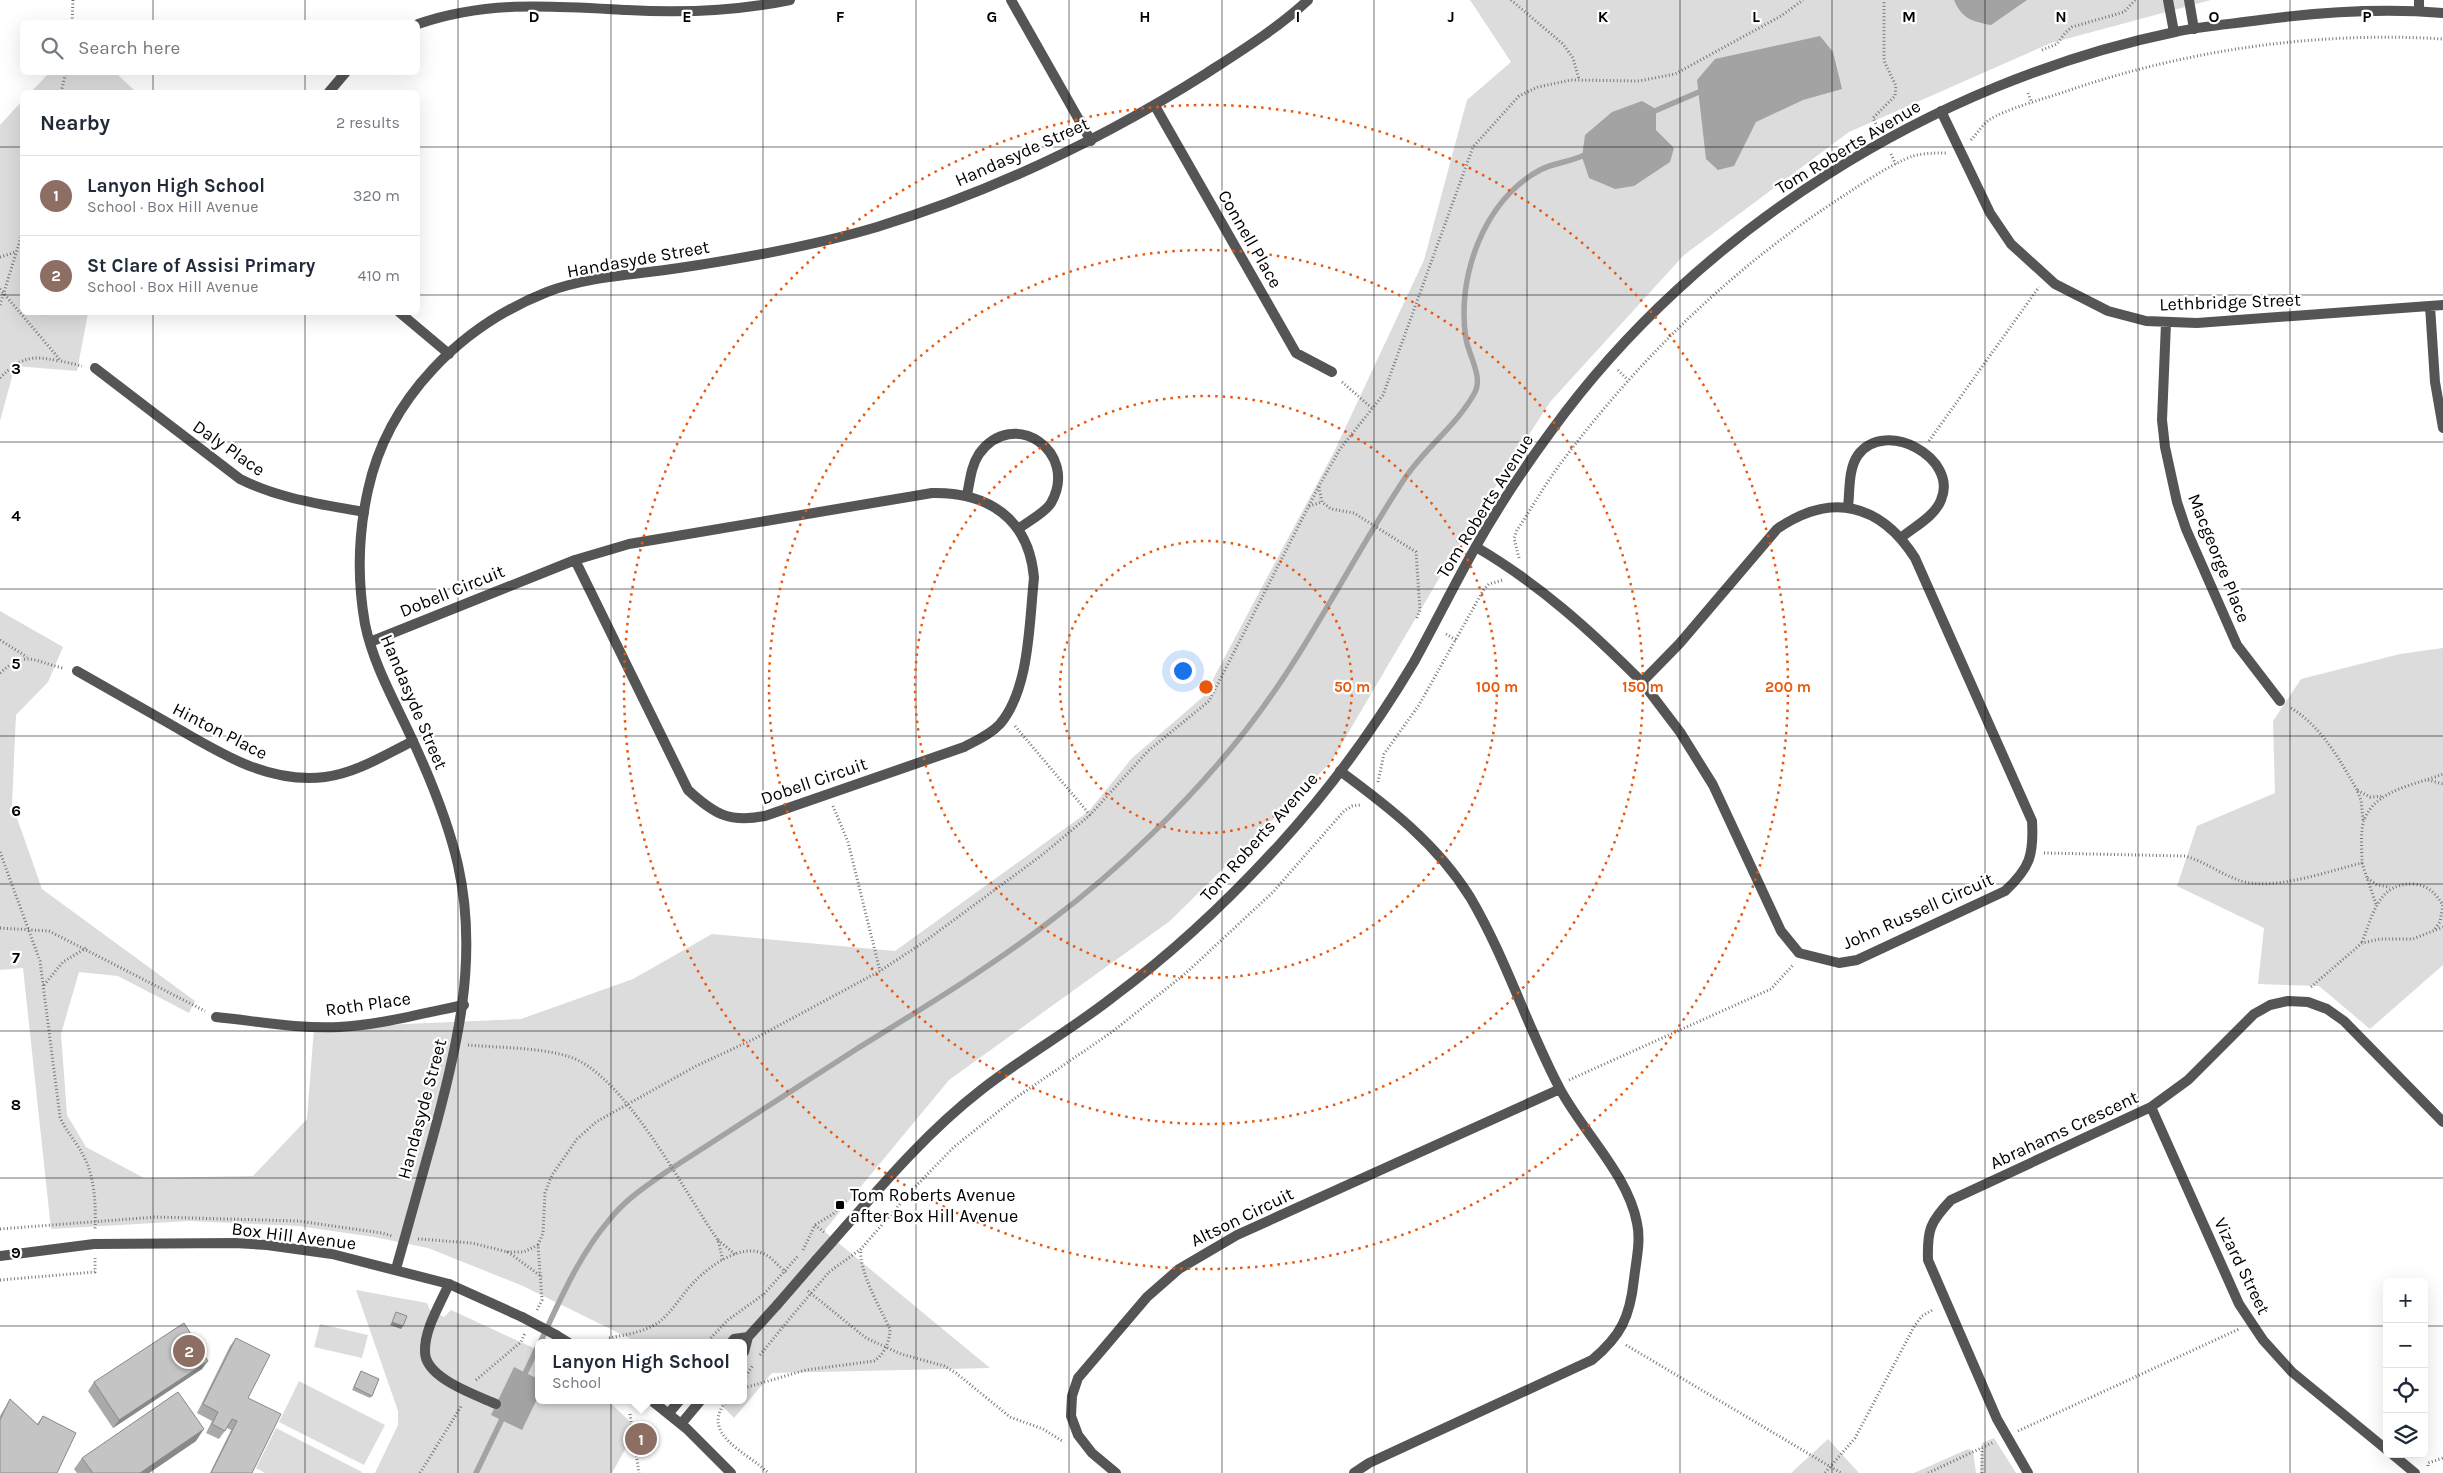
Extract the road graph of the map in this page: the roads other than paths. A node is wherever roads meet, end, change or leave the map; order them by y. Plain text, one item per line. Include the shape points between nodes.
1 (790, 0) edge
2 (1011, 0) edge
3 (1308, 0) edge
4 (2168, 0) edge
5 (2189, 0) edge
6 (2419, 5) edge
7 (2443, 13) edge
8 (420, 23) edge
9 (2194, 29) junction
10 (2174, 32) junction
11 (344, 75) edge
12 (332, 90) edge
13 (1155, 106) junction
14 (1941, 112) junction
15 (1091, 141) junction
16 (2443, 305) edge
17 (2430, 306) junction
18 (403, 315) edge
19 (2166, 323) junction
20 (449, 354) junction
21 (95, 368) road end
22 (1332, 372) road end
23 (2443, 428) edge
24 (967, 495) junction
25 (1848, 507) junction
26 (364, 512) junction
27 (1018, 529) junction
28 (1902, 537) junction
29 (1476, 547) junction
30 (575, 560) junction
31 (370, 642) junction
32 (77, 671) road end
33 (1642, 682) junction
34 (2280, 701) road end
35 (413, 741) junction
36 (1340, 771) junction
37 (464, 1004) junction
38 (216, 1017) road end
39 (1560, 1089) junction
40 (2151, 1107) junction
41 (2443, 1122) edge
42 (0, 1256) edge
43 (396, 1269) junction
44 (449, 1284) junction
45 (748, 1337) junction
46 (562, 1339) edge
47 (734, 1339) edge
48 (747, 1341) edge
49 (496, 1404) dead end
50 (657, 1404) edge
51 (677, 1404) edge
52 (698, 1404) edge
53 (669, 1413) junction
54 (681, 1424) junction
55 (2383, 1447) edge
56 (2398, 1458) edge
57 (2419, 1471) edge
58 (731, 1473) edge
59 (1116, 1473) edge
60 (1354, 1473) edge
61 (2028, 1473) edge

1 - 8 street via 738,8 665,11 530,2 483,5
2 - 15 street
3 - 13 street, Handasyde Street via 1233,56
4 - 10 street
5 - 9 street
6 - 7 street, Tom Roberts Avenue
6 - 9 street, Tom Roberts Avenue via 2307,14
9 - 10 street, Tom Roberts Avenue
10 - 14 street, Tom Roberts Avenue via 2024,76
11 - 12 street
13 - 15 street, Handasyde Street
13 - 22 street, Connell Place via 1296,353
14 - 19 street, Lethbridge Street via 1990,213 2011,244 2046,276 2072,294 2108,310
14 - 29 street, Tom Roberts Avenue via 1899,132 1781,206 1710,261 1651,316 1552,430 1499,507
15 - 20 street, Handasyde Street via 1005,181 869,229 774,252 600,278 551,291 506,311
16 - 17 street, Lethbridge Street
17 - 19 street, Lethbridge Street
17 - 23 street via 2435,382
18 - 20 street
19 - 34 street, Macgeorge Place via 2162,420 2177,502 2237,645
20 - 26 street, Handasyde Street via 403,405 386,437 368,489
21 - 26 street, Daly Place via 240,479 291,499
24 - 27 street, Dobell Circuit via 1001,511
24 - 27 street via 973,467 987,445 1010,433 1040,440 1056,459 1055,492 1050,504
24 - 30 street, Dobell Circuit via 932,494 629,544
25 - 28 street, John Russell Circuit via 1870,514
25 - 28 street via 1853,466 1859,454 1883,441 1913,446 1932,460 1943,479 1942,500
25 - 33 street, John Russell Circuit via 1821,508 1797,515 1777,529 1680,643
26 - 31 street, Handasyde Street via 359,576
27 - 30 street, Dobell Circuit via 1025,541 1034,578 1022,676 1015,702 1004,717 989,733 964,747 747,820 709,810 688,790
28 - 33 street, John Russell Circuit via 1915,558 2032,821 2032,852 2022,876 2005,892 1857,960 1839,963 1799,953 1780,931 1713,785 1680,732
29 - 33 street via 1564,609
29 - 36 street, Tom Roberts Avenue via 1412,664
30 - 31 street, Dobell Circuit
31 - 35 street, Handasyde Street
32 - 35 street, Hinton Place via 232,759 263,772 295,778 326,777 355,770
35 - 37 street, Handasyde Street via 444,814 459,869 466,924
36 - 39 street via 1422,838 1440,856 1469,896 1496,947
36 - 45 street, Tom Roberts Avenue, bridge via 1282,842 1185,939 1113,998 980,1090 937,1128 885,1181
37 - 38 street, Roth Place via 340,1027
37 - 43 street, Handasyde Street via 451,1070
39 - 59 street, Altson Circuit via 1237,1235 1180,1269 1147,1297 1078,1378 1072,1396 1072,1416 1078,1436
39 - 60 street via 1628,1194 1637,1222 1632,1298 1625,1322 1615,1338 1592,1360 1369,1463
40 - 41 street, Abrahams Crescent via 2188,1080 2254,1014 2270,1005 2288,1001 2327,1009 2344,1021
40 - 55 street, Vizard Street via 2239,1304 2262,1340 2292,1372
40 - 61 street, Abrahams Crescent via 1950,1200 1935,1216 1927,1237 1928,1260 2007,1437
42 - 43 street, Box Hill Avenue via 94,1244 235,1243 332,1254
43 - 44 street, Box Hill Avenue
44 - 46 street, Box Hill Avenue, bridge
44 - 49 street via 428,1333 424,1353 429,1366 444,1380
45 - 47 street, Tom Roberts Avenue
45 - 48 street, Tom Roberts Avenue
50 - 53 street
51 - 53 street
52 - 54 street
53 - 54 street
54 - 58 street
56 - 57 street

